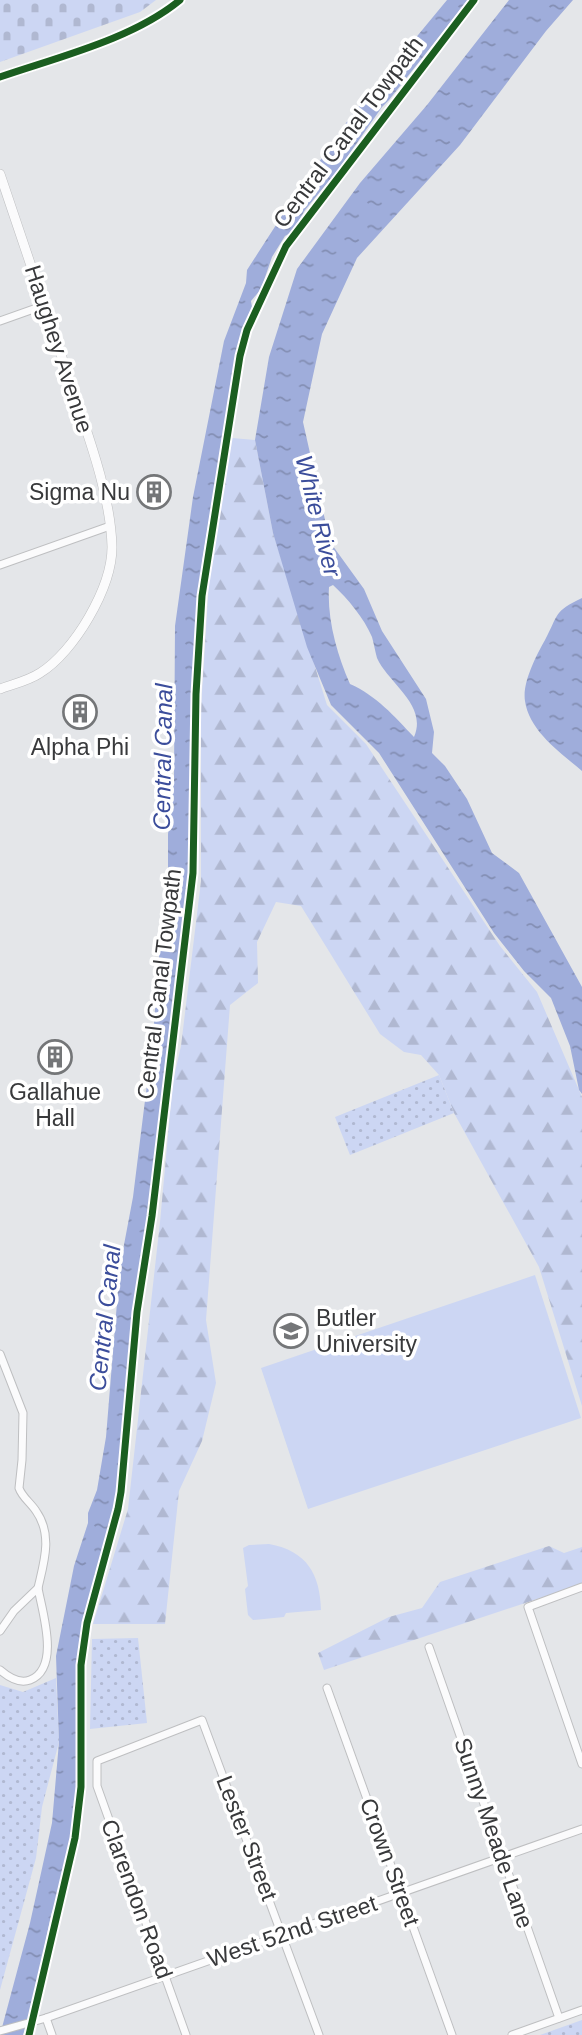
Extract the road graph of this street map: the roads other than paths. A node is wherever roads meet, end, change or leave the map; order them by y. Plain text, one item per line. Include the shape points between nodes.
1 (180, 0) edge
2 (0, 77) edge
3 (0, 174) edge
4 (45, 305) junction
5 (0, 321) edge
6 (110, 526) junction
7 (0, 565) edge
8 (0, 689) edge
9 (0, 1354) edge
10 (582, 1587) edge
11 (38, 1588) junction
12 (0, 1631) edge
13 (429, 1647) dead end
14 (0, 1670) edge
15 (327, 1688) dead end
16 (202, 1720) joint
17 (582, 1764) edge
18 (582, 1829) edge
19 (502, 1857) junction
20 (402, 1893) junction
21 (283, 1935) junction
22 (165, 1976) junction
23 (582, 2010) edge
24 (46, 2018) junction
25 (559, 2018) junction
26 (0, 2031) edge
27 (52, 2035) edge
28 (186, 2035) edge
29 (319, 2035) edge
30 (452, 2035) edge
31 (512, 2035) edge

1 - 2 street via 132,30
3 - 4 street, Haughey Avenue
4 - 5 street
4 - 6 street, Haughey Avenue via 84,422
6 - 7 street
6 - 8 street, Haughey Avenue via 108,575 73,642 41,673
9 - 11 street via 23,1413 19,1488 38,1513 46,1535
10 - 17 street via 528,1607
11 - 12 street
11 - 14 street via 47,1636 43,1664 36,1676 24,1681
13 - 19 street, Sunny Meade Lane
15 - 20 street, Crown Street
16 - 21 street, Lester Street
16 - 22 street, Clarendon Road via 97,1760 97,1786
18 - 19 street, West 52nd Street
19 - 20 street, West 52nd Street
19 - 25 street, Sunny Meade Lane
20 - 21 street, West 52nd Street
20 - 30 street, Crown Street
21 - 22 street, West 52nd Street
21 - 29 street, Lester Street
22 - 24 street, West 52nd Street
22 - 28 street, Clarendon Road
23 - 25 street
24 - 26 street, West 52nd Street
24 - 27 street
25 - 31 street

